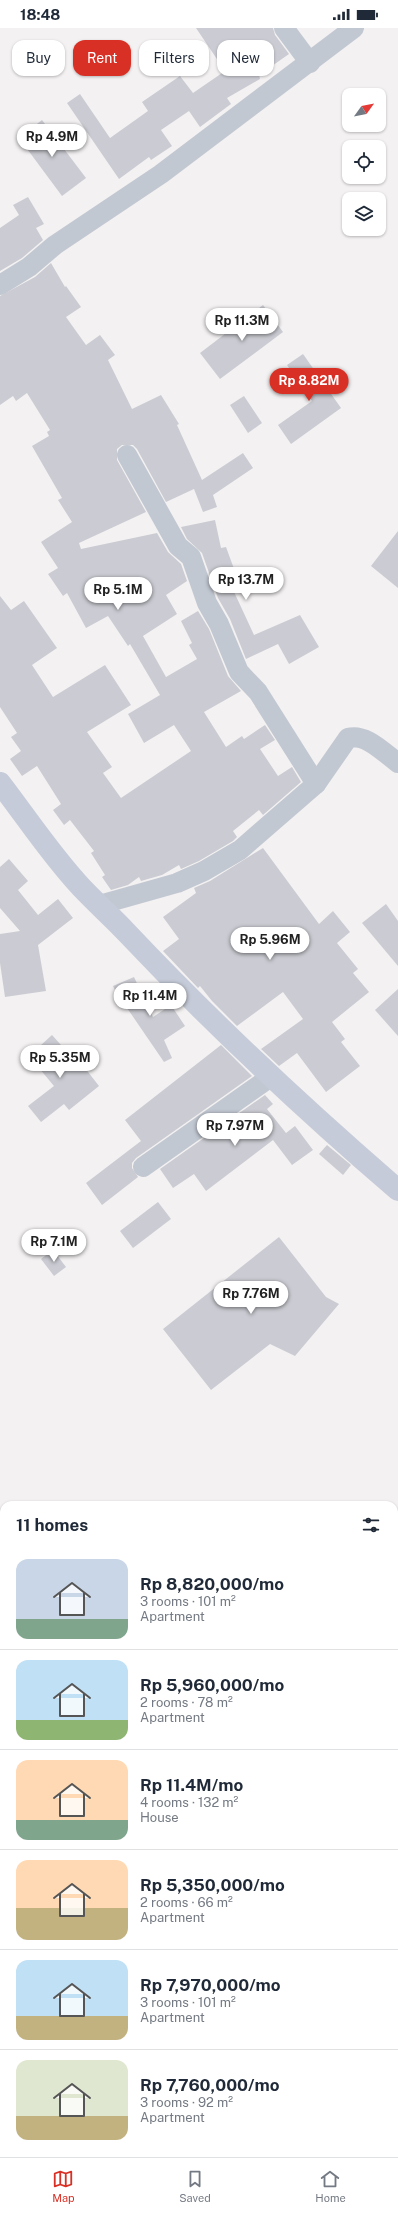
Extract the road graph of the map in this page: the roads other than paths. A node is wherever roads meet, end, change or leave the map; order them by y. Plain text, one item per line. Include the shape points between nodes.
1 (284, 28) edge
2 (354, 28) edge
3 (310, 63) junction
4 (0, 286) edge
5 (127, 455) dead end
6 (398, 763) edge
7 (0, 783) edge
8 (316, 784) junction
9 (98, 905) junction
10 (272, 1076) junction
11 (143, 1167) dead end
12 (398, 1190) edge

1 - 3 street
2 - 3 street
3 - 4 street via 161,174
5 - 8 street via 178,546 191,557 207,603 219,624 239,672 258,692
6 - 8 street via 363,738 355,736 348,738
7 - 9 street via 45,845
8 - 9 street via 240,850 204,871 177,883
9 - 10 street
10 - 11 street
10 - 12 street

